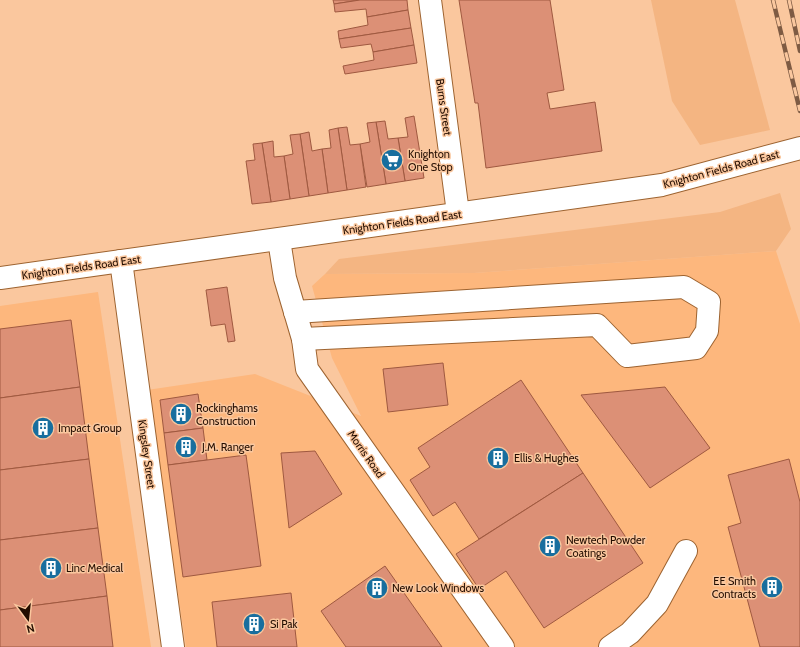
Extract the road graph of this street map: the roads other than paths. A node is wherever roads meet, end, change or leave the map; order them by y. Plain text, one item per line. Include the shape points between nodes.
1 (430, 0) edge
2 (800, 148) edge
3 (458, 213) junction
4 (279, 240) junction
5 (121, 262) junction
6 (0, 278) edge
7 (295, 312) junction
8 (303, 339) junction
9 (686, 551) dead end
10 (173, 647) edge
11 (502, 647) edge
12 (610, 647) edge

1 - 3 street, Burns Street
2 - 3 street, Knighton Fields Road East via 662,184
3 - 4 street, Knighton Fields Road East
4 - 5 street, Knighton Fields Road East
4 - 7 street, Morris Road via 285,278
5 - 6 street, Knighton Fields Road East
5 - 10 street, Kingsley Street
7 - 8 street, Morris Road
7 - 8 street via 684,287 709,302 707,331 696,348 627,356 597,325
8 - 11 street, Morris Road via 307,369
9 - 12 street via 657,604 630,633

